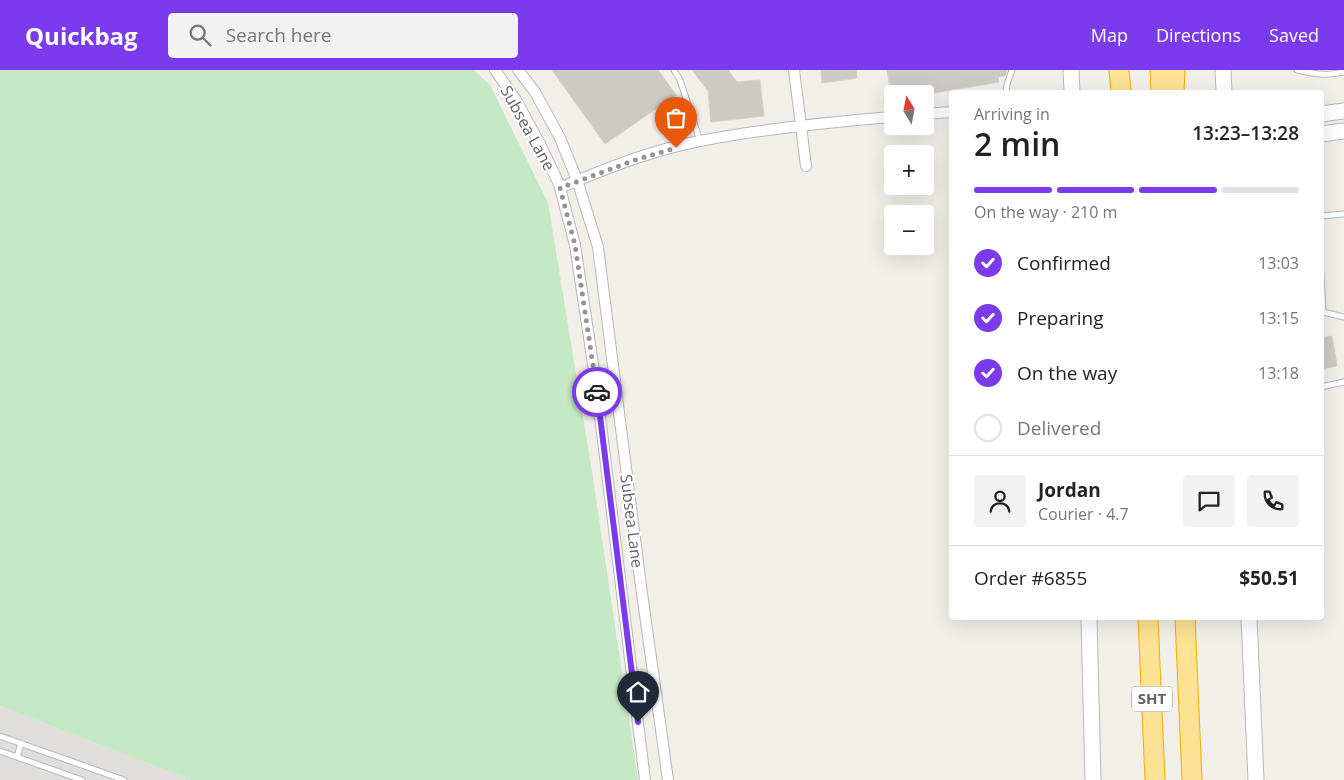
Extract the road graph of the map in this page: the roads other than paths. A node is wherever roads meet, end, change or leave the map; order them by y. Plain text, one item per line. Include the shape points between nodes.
1 (495, 70) edge
2 (518, 70) edge
3 (674, 70) edge
4 (794, 70) edge
5 (1012, 70) edge
6 (1071, 70) edge
7 (1119, 70) edge
8 (1160, 70) edge
9 (1175, 70) edge
10 (1224, 70) edge
11 (1297, 70) edge
12 (1344, 72) edge
13 (1007, 90) edge
14 (1072, 90) edge
15 (1121, 90) edge
16 (1161, 90) edge
17 (1174, 90) edge
18 (1224, 90) edge
19 (1344, 111) edge
20 (949, 112) edge
21 (934, 113) edge
22 (1324, 114) edge
23 (884, 118) edge
24 (801, 127) junction
25 (1344, 131) edge
26 (1324, 134) edge
27 (700, 141) junction
28 (806, 166) dead end
29 (577, 180) junction
30 (560, 188) junction
31 (1344, 214) edge
32 (1324, 216) edge
33 (1324, 312) edge
34 (1344, 316) edge
35 (1344, 382) edge
36 (1324, 386) edge
37 (1089, 620) edge
38 (1148, 620) edge
39 (1185, 620) edge
40 (1249, 620) edge
41 (0, 736) edge
42 (21, 744) junction
43 (0, 751) edge
44 (17, 757) junction
45 (104, 773) junction
46 (82, 780) edge
47 (101, 780) edge
48 (124, 780) edge
49 (644, 780) edge
50 (668, 780) edge
51 (1093, 780) edge
52 (1155, 780) edge
53 (1192, 780) edge
54 (1256, 780) edge

1 - 30 street, Subsea Lane via 516,100
2 - 29 street, Subsea Lane via 535,92 560,138
3 - 27 lane
4 - 24 street
5 - 13 lane
6 - 14 main road
7 - 15 highway
8 - 16 highway
9 - 17 highway
10 - 18 main road
11 - 12 lane via 1317,75
19 - 22 main road
20 - 21 street
23 - 24 street
24 - 27 street
24 - 28 street
25 - 26 main road
27 - 29 street
29 - 30 street
29 - 50 street, Subsea Lane via 598,247
30 - 49 street, Subsea Lane via 575,245 596,384
31 - 32 lane
33 - 34 lane
35 - 36 lane
37 - 51 main road
38 - 52 highway, SHT
39 - 53 highway, SHT
40 - 54 main road
41 - 42 lane
42 - 44 lane
42 - 45 lane
43 - 44 lane
44 - 46 lane
45 - 47 lane
45 - 48 lane

